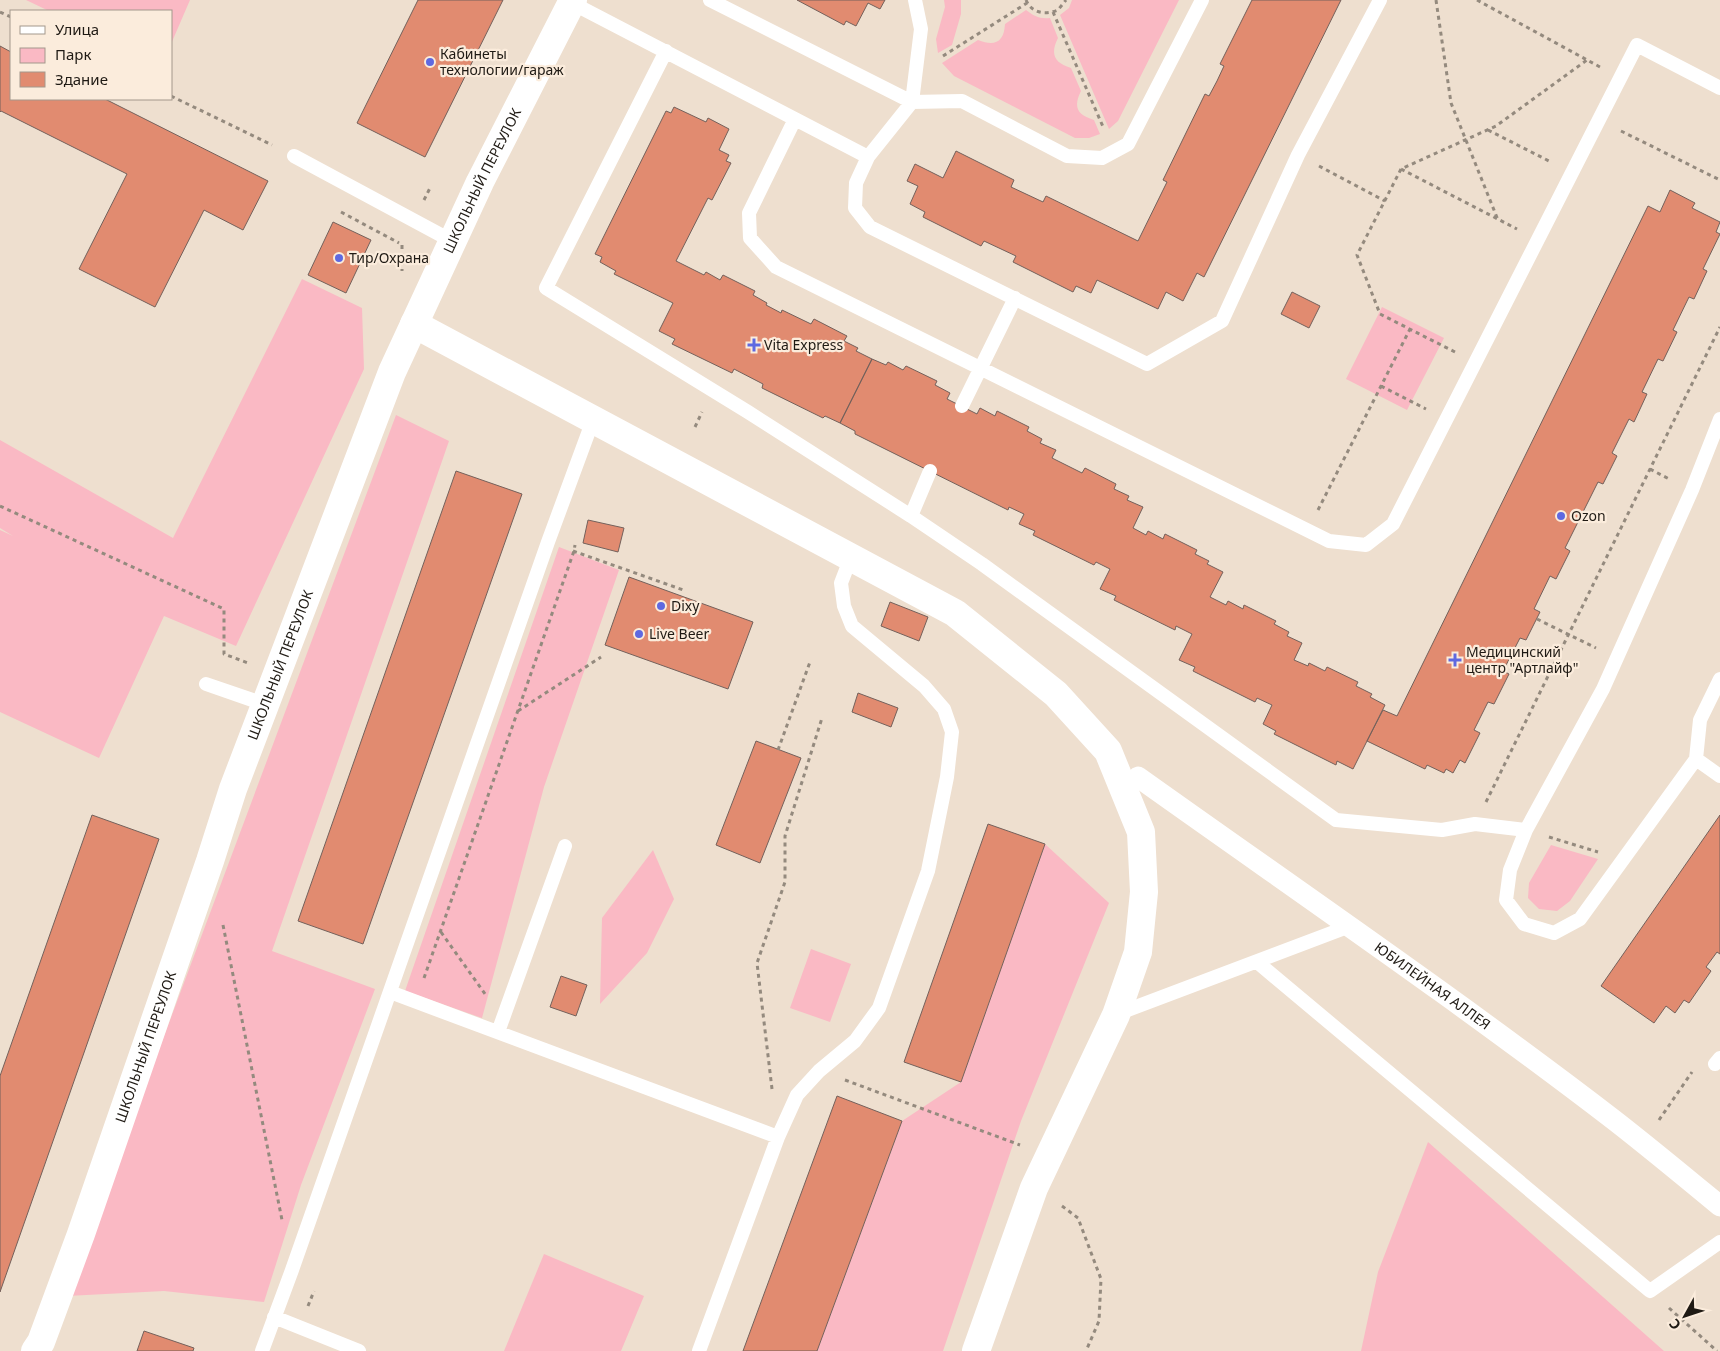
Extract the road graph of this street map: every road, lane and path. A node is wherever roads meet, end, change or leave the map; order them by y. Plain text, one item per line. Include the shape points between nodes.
1 (710, 0) edge
2 (915, 0) edge
3 (1066, 0) edge
4 (1202, 0) edge
5 (1380, 0) edge
6 (1436, 0) edge
7 (1477, 0) edge
8 (573, 2) edge
9 (1027, 2) edge
10 (1053, 12) junction
11 (666, 51) junction
12 (938, 60) dead end
13 (1587, 60) junction
14 (1620, 78) junction
15 (1720, 88) edge
16 (172, 96) edge
17 (912, 102) junction
18 (795, 119) junction
19 (1598, 120) junction
20 (1488, 130) junction
21 (1466, 140) junction
22 (1114, 152) junction
23 (1298, 155) junction
24 (294, 156) joint
25 (868, 157) junction
26 (1401, 170) junction
27 (1571, 173) junction
28 (1720, 180) edge
29 (1385, 201) junction
30 (1498, 220) junction
31 (1537, 240) junction
32 (452, 241) junction
33 (1015, 298) junction
34 (414, 324) junction
35 (1720, 327) edge
36 (1410, 329) junction
37 (1475, 362) junction
38 (980, 369) junction
39 (1381, 386) junction
40 (962, 406) dead end
41 (1446, 419) junction
42 (1720, 419) edge
43 (593, 420) junction
44 (930, 471) dead end
45 (0, 506) edge
46 (911, 516) junction
47 (1308, 531) junction
48 (548, 542) junction
49 (851, 557) junction
50 (686, 591) dead end
51 (1537, 618) dead end
52 (1568, 634) junction
53 (601, 656) dead end
54 (1617, 658) junction
55 (810, 662) dead end
56 (253, 665) dead end
57 (1720, 679) edge
58 (206, 684) dead end
59 (264, 704) junction
60 (822, 718) dead end
61 (480, 736) junction
62 (778, 750) dead end
63 (1696, 759) junction
64 (1720, 776) edge
65 (1138, 777) dead end
66 (1475, 824) junction
67 (1526, 830) junction
68 (565, 846) dead end
69 (1623, 860) junction
70 (222, 920) dead end
71 (414, 922) junction
72 (1350, 926) junction
73 (1257, 962) junction
74 (390, 992) junction
75 (1116, 1015) junction
76 (500, 1026) junction
77 (1718, 1061) edge
78 (819, 1071) junction
79 (778, 1137) junction
80 (1644, 1144) junction
81 (1020, 1145) dead end
82 (1034, 1188) junction
83 (1720, 1206) edge
84 (282, 1221) dead end
85 (1720, 1242) edge
86 (1650, 1290) junction
87 (274, 1317) junction
88 (35, 1351) edge
89 (262, 1351) edge
90 (359, 1351) edge
91 (699, 1351) edge
92 (976, 1351) edge
93 (1086, 1351) edge
94 (1717, 1351) edge

1 - 17 lane
2 - 17 lane via 921,29
3 - 10 path
4 - 22 lane via 1128,144
5 - 23 lane
6 - 21 path via 1451,103
7 - 13 path
8 - 11 lane
8 - 32 street, ШКОЛЬНЫЙ ПЕРЕУЛОК
9 - 10 path via 1033,10
9 - 12 path
10 - 22 path
11 - 18 lane
11 - 46 lane via 546,288
13 - 14 path
13 - 20 path
14 - 15 lane via 1638,45
14 - 19 lane
16 - 24 path
17 - 22 lane via 962,101 1067,156 1102,158
17 - 25 lane
18 - 25 lane
18 - 38 lane via 749,213 750,238 776,267
19 - 27 lane
19 - 28 path
20 - 21 path
20 - 27 path
21 - 26 path
21 - 30 path
23 - 29 path
23 - 33 lane via 1222,321 1147,364
24 - 32 lane
25 - 33 lane via 856,183 856,208 870,227
26 - 29 path
26 - 30 path
27 - 31 lane
29 - 36 path via 1357,255 1380,314
30 - 31 path
31 - 37 lane
32 - 34 street, ШКОЛЬНЫЙ ПЕРЕУЛОК
33 - 38 lane
34 - 43 street
34 - 59 street, ШКОЛЬНЫЙ ПЕРЕУЛОК via 388,380
35 - 52 path
36 - 37 path
36 - 39 path
37 - 41 lane
38 - 40 lane
38 - 47 lane
39 - 41 path
39 - 47 path
41 - 47 lane via 1393,524 1366,545 1329,541
42 - 54 lane
43 - 48 lane
43 - 49 street
44 - 46 lane
45 - 56 path via 224,609 224,654
46 - 66 lane via 1336,820 1442,830
48 - 50 path
48 - 61 lane
49 - 75 street via 955,613 1056,694 1108,751 1141,832 1144,892 1138,952
49 - 78 lane via 841,583 844,606 852,626 924,686 944,709 952,732 947,777 928,872 879,1008 855,1041
51 - 52 path
52 - 54 path
52 - 66 path
53 - 61 path
54 - 67 lane
55 - 62 path
57 - 63 lane via 1700,720
58 - 59 lane
59 - 88 street, ШКОЛЬНЫЙ ПЕРЕУЛОК via 81,1234
60 - 79 path via 785,836 785,882 757,963
61 - 71 lane
63 - 64 lane
63 - 69 lane
65 - 72 street, ЮБИЛЕЙНАЯ АЛЛЕЯ
66 - 67 lane
67 - 69 path
67 - 69 lane via 1510,870 1506,900 1524,924 1554,933 1580,919
68 - 76 lane
70 - 84 path
71 - 74 lane
71 - 76 path via 440,932
72 - 73 lane
72 - 80 street, ЮБИЛЕЙНАЯ АЛЛЕЯ via 1504,1037
73 - 75 lane
73 - 86 lane
74 - 76 lane
74 - 87 lane
75 - 82 street
76 - 79 lane
77 - 80 path via 1697,1065
78 - 79 lane via 797,1095
78 - 81 path
79 - 91 lane
80 - 83 street, ЮБИЛЕЙНАЯ АЛЛЕЯ
82 - 92 street
82 - 93 path via 1078,1218 1101,1279 1099,1321
85 - 86 lane
86 - 94 path
87 - 89 lane
87 - 90 lane

